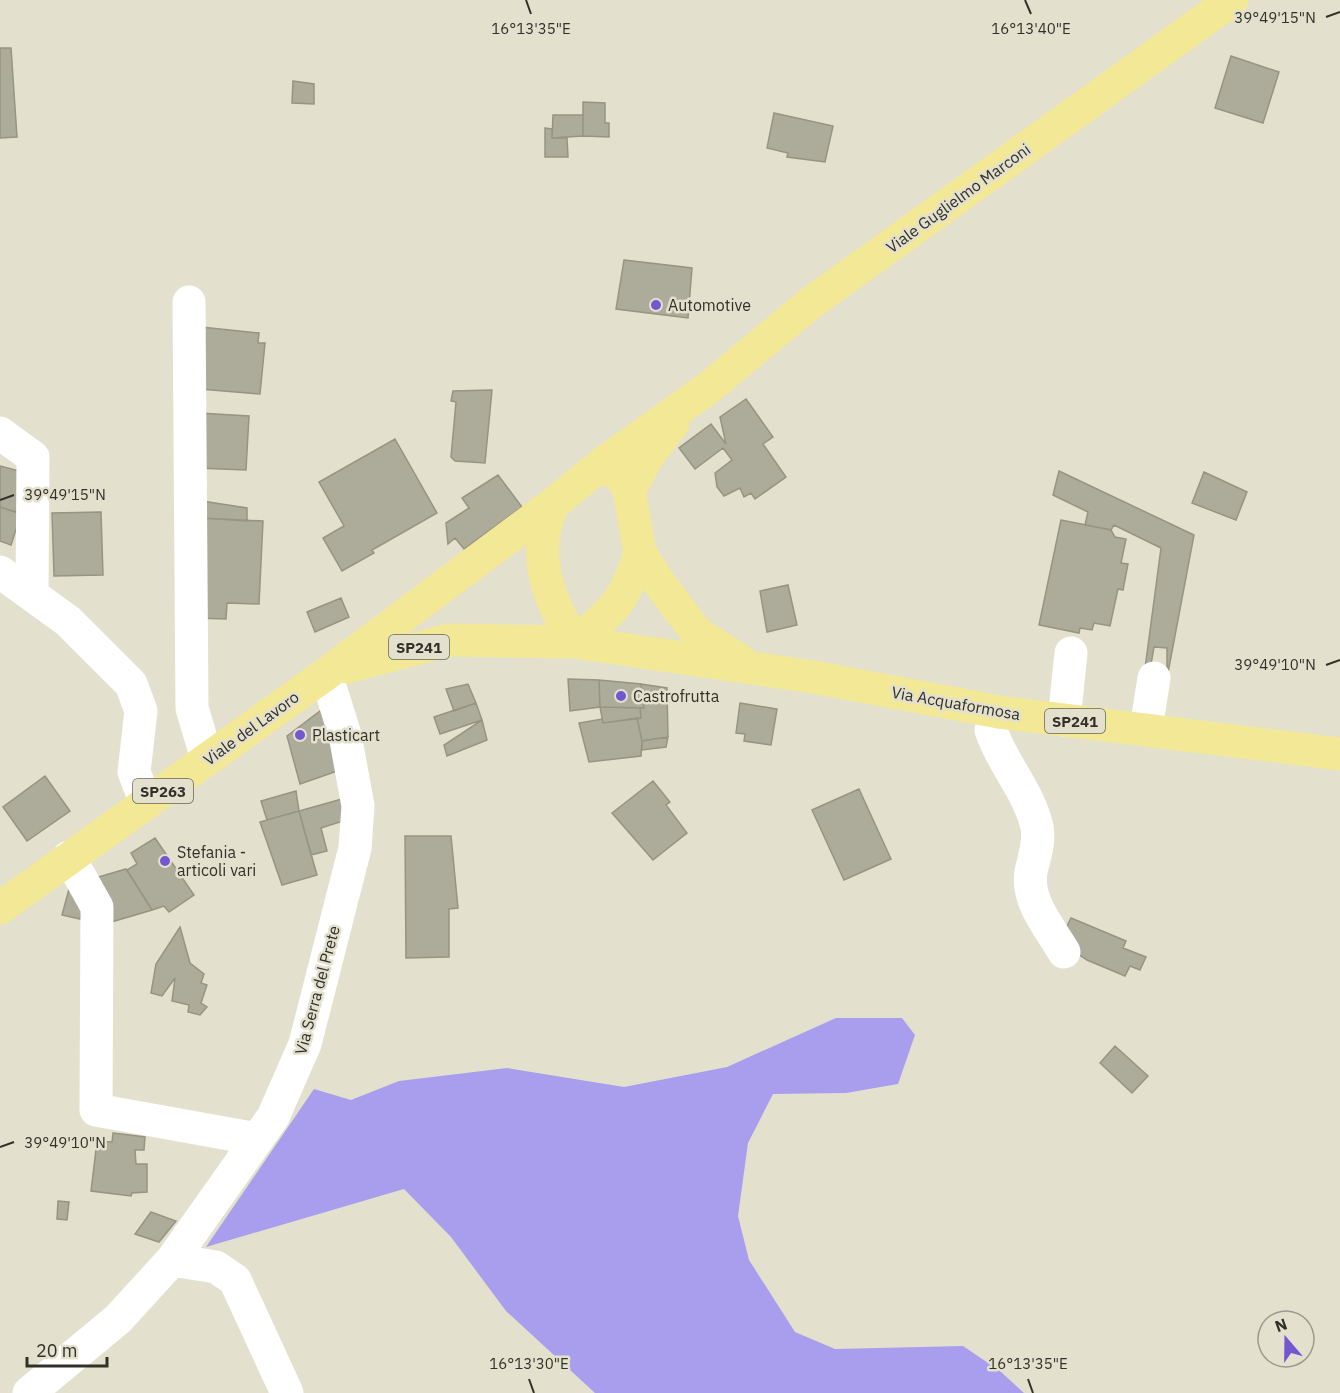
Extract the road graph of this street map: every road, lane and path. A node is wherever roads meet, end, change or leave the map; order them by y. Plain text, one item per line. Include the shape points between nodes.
1 (1232, 0) edge
2 (189, 302) dead end
3 (688, 403) junction
4 (0, 433) edge
5 (602, 464) junction
6 (629, 490) junction
7 (553, 504) junction
8 (640, 553) junction
9 (0, 572) edge
10 (32, 594) junction
11 (574, 642) junction
12 (1071, 653) dead end
13 (752, 668) junction
14 (326, 674) junction
15 (1154, 678) dead end
16 (999, 712) junction
17 (1064, 720) junction
18 (1146, 729) junction
19 (1340, 754) edge
20 (207, 759) junction
21 (146, 803) junction
22 (69, 857) junction
23 (0, 908) edge
24 (1064, 952) dead end
25 (257, 1139) junction
26 (172, 1260) junction
27 (29, 1393) edge
28 (287, 1393) edge

1 - 3 main road, Viale Guglielmo Marconi / SP263 via 812,302
2 - 20 street via 192,708
3 - 5 main road, SP263
3 - 6 main road, SP263 via 649,455
4 - 10 street via 33,457
5 - 6 main road via 624,480
5 - 7 main road, SP263
6 - 8 main road
7 - 11 main road via 543,525 544,578
7 - 14 main road, SP263
8 - 11 main road via 630,586 605,619
8 - 13 main road via 697,633
9 - 10 street
10 - 21 street via 68,621 131,684 141,711 134,772
11 - 13 main road, SP241
11 - 14 main road, SP241 via 449,640
12 - 17 street
13 - 16 main road, Via Acquaformosa / SP241
14 - 20 main road, Viale del Lavoro / SP263
14 - 25 street, Via Serra del Prete via 345,735 358,806 355,848 305,1044 273,1117
15 - 18 street
16 - 17 main road, Via Acquaformosa / SP241
16 - 24 street via 991,730 1037,827 1038,848 1030,894
17 - 18 main road, Via Acquaformosa / SP241
18 - 19 main road, Via Acquaformosa / SP241
20 - 21 main road, Viale del Lavoro / SP263
21 - 22 main road, Viale del Lavoro / SP263
22 - 23 main road, Viale del Lavoro / SP263
22 - 25 street via 97,907 96,1110
25 - 26 street, Via Serra del Prete
26 - 27 street, Via Serra del Prete via 118,1319
26 - 28 street via 216,1267 235,1280

